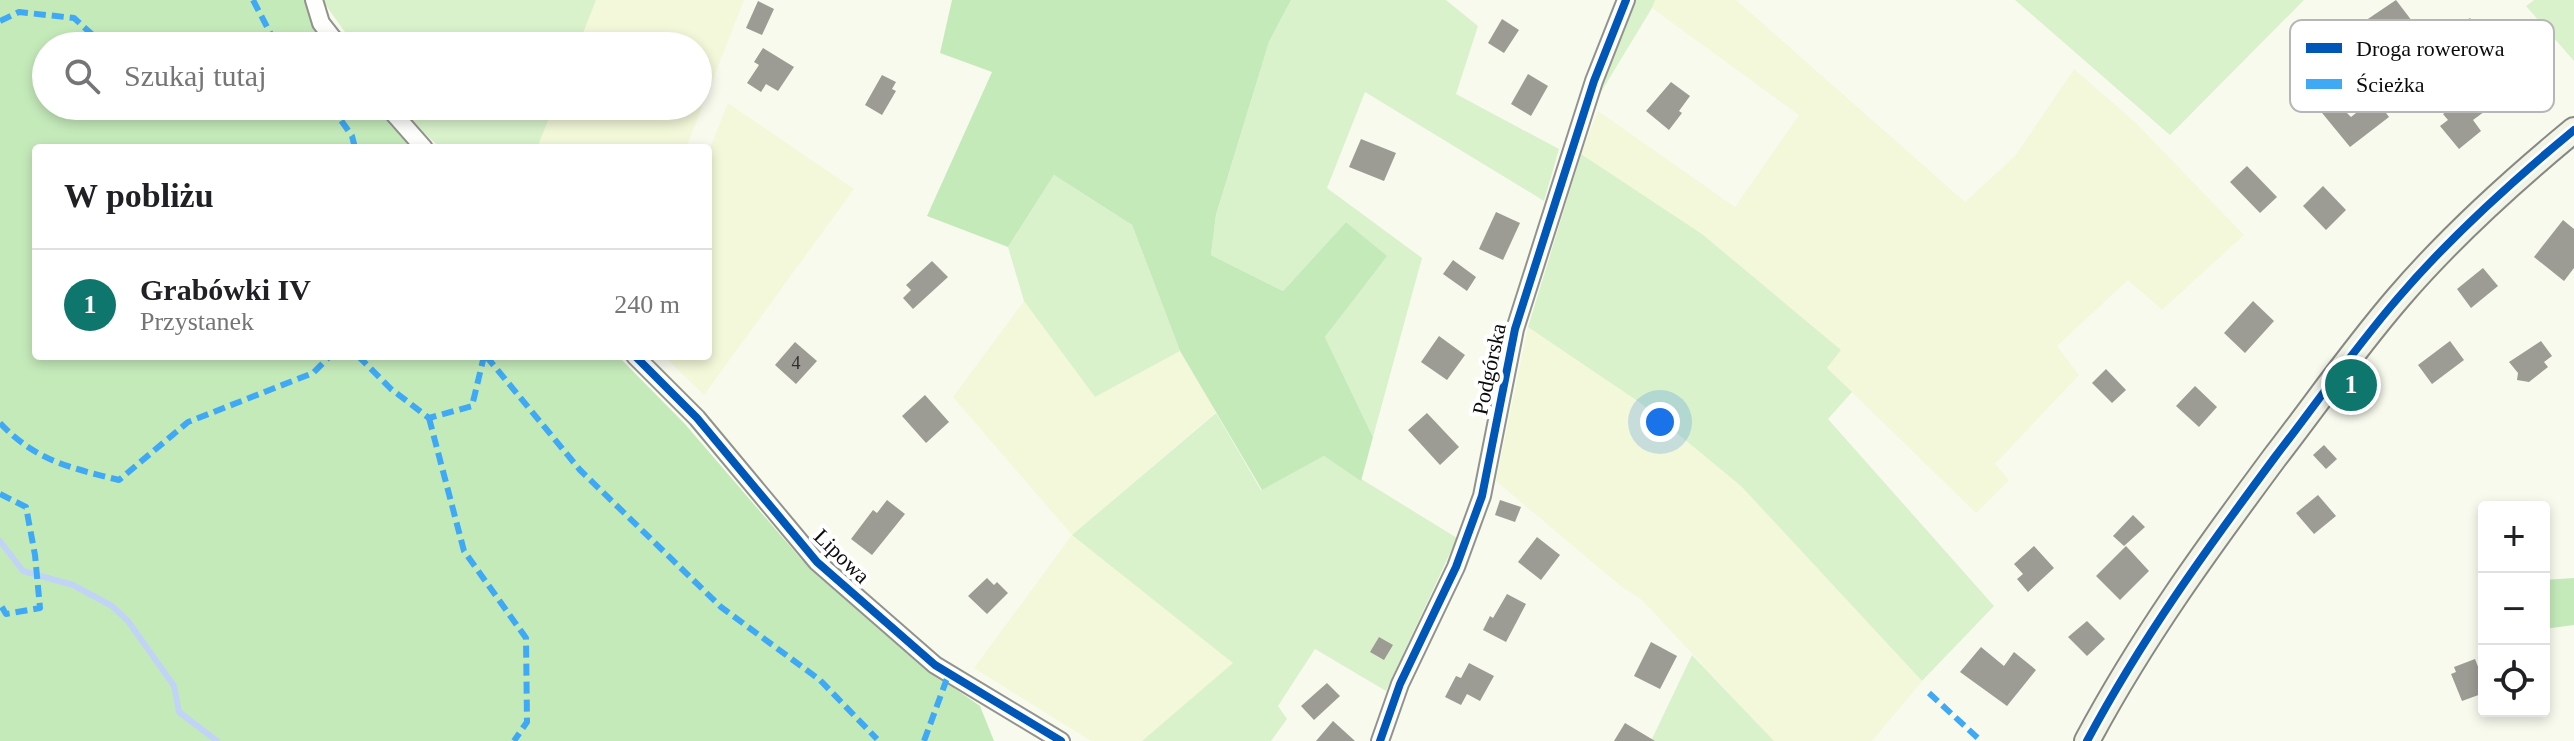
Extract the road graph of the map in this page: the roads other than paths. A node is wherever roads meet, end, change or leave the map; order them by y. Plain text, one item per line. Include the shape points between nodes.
1 (314, 0) edge
2 (1626, 0) edge
3 (328, 32) edge
4 (399, 120) edge
5 (2574, 130) edge
6 (420, 144) edge
7 (639, 360) edge
8 (1061, 741) edge
9 (1380, 741) edge
10 (2087, 741) edge

1 - 3 street
2 - 9 street, Podgórska via 1594,81 1515,329 1482,496
4 - 6 street
5 - 10 street via 2471,220 2361,343 2198,560 2144,640
7 - 8 street, Lipowa via 697,418 817,562 935,665

